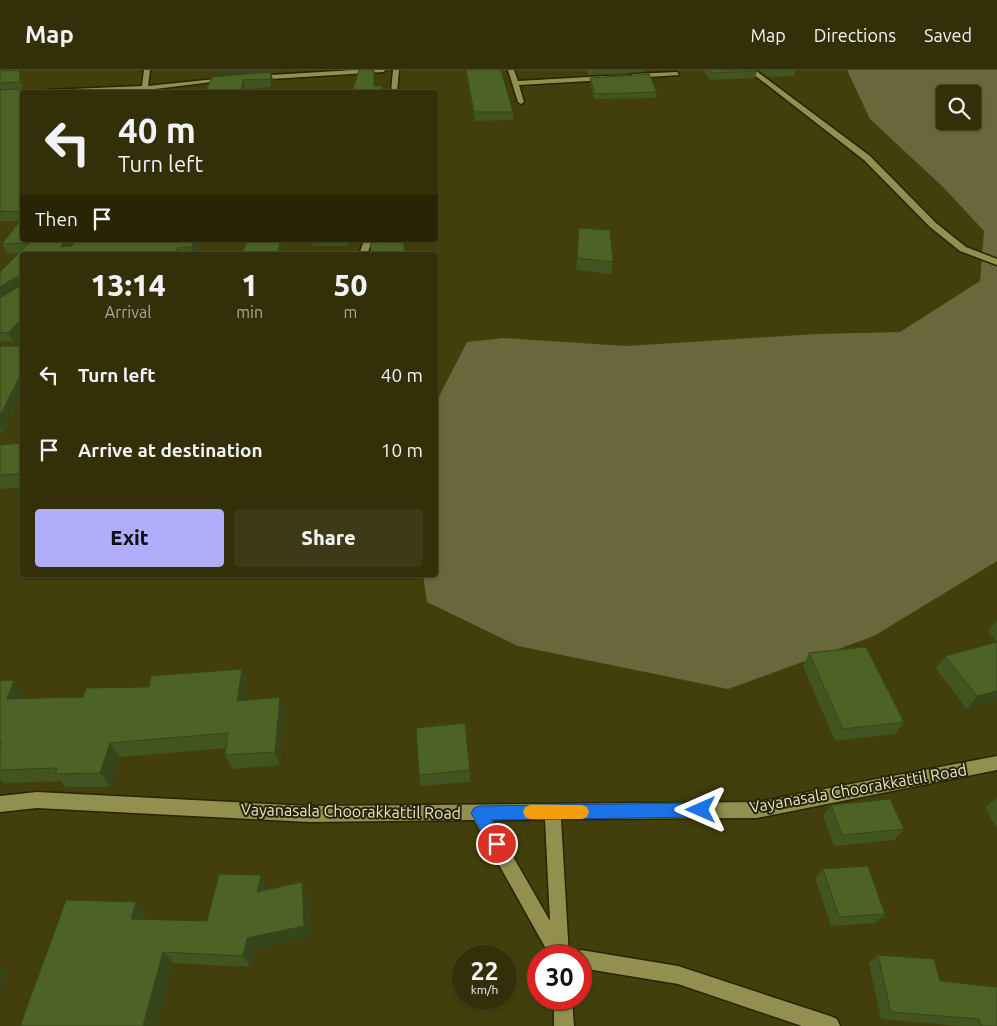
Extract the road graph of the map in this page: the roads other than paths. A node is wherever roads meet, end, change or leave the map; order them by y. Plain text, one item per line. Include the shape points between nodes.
1 (147, 70) edge
2 (383, 70) edge
3 (396, 70) edge
4 (511, 70) edge
5 (752, 70) edge
6 (677, 74) dead end
7 (630, 76) edge
8 (611, 77) edge
9 (248, 78) edge
10 (229, 80) edge
11 (516, 82) junction
12 (145, 90) edge
13 (394, 90) edge
14 (521, 102) dead end
15 (997, 262) edge
16 (997, 763) edge
17 (0, 804) edge
18 (553, 812) junction
19 (479, 813) junction
20 (555, 945) edge
21 (560, 945) edge
22 (592, 961) edge
23 (563, 1010) edge
24 (564, 1026) edge
25 (830, 1026) edge

1 - 12 street
2 - 9 street
3 - 13 street
4 - 11 street
5 - 15 street via 867,158 933,225 963,249
6 - 7 street
8 - 11 street
10 - 12 street
11 - 14 street
16 - 18 street, Vayanasala Choorakkattil Road via 757,810
17 - 19 street, Vayanasala Choorakkattil Road via 38,800 310,814
18 - 19 street, Vayanasala Choorakkattil Road
18 - 21 street
19 - 20 street
22 - 25 street via 678,975
23 - 24 street

